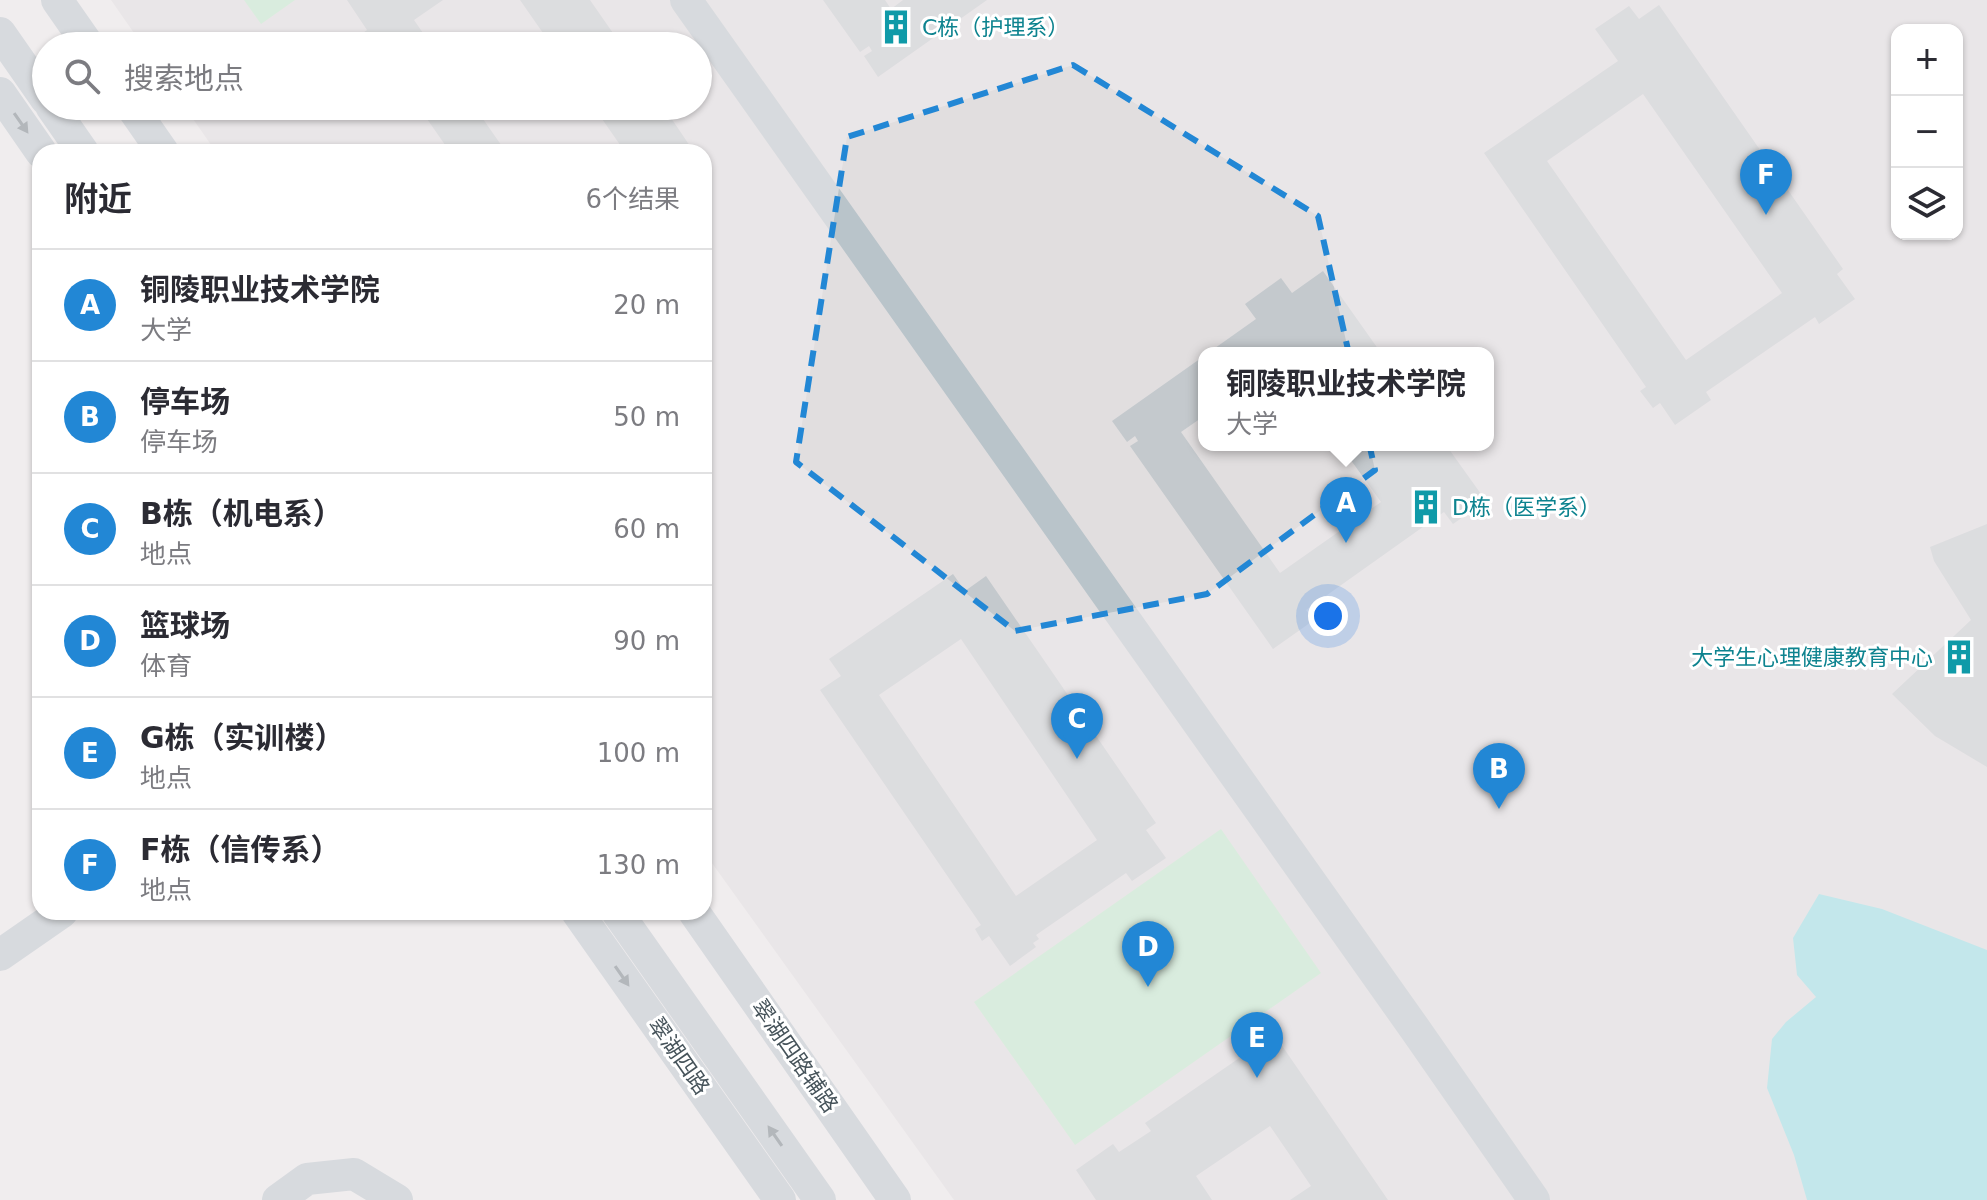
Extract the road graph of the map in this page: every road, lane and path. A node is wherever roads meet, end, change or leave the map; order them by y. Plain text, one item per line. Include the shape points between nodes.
1 (57, 0) edge
2 (686, 0) edge
3 (79, 32) edge
4 (709, 32) edge
5 (0, 33) edge
6 (712, 37) edge
7 (32, 79) edge
8 (0, 93) edge
9 (61, 120) edge
10 (141, 120) edge
11 (35, 144) edge
12 (77, 144) edge
13 (157, 144) edge
14 (50, 920) edge
15 (583, 920) edge
16 (623, 920) edge
17 (700, 920) edge
18 (0, 955) edge
19 (278, 1200) edge
20 (397, 1200) edge
21 (780, 1200) edge
22 (820, 1200) edge
23 (895, 1200) edge
24 (1534, 1200) edge

1 - 3 street
2 - 4 street
5 - 7 street
6 - 24 street
8 -> 11 street
9 - 12 street
10 - 13 street
14 - 18 street
15 -> 21 street, 翠湖四路
22 -> 16 street, 翠湖四路
17 - 23 street, 翠湖四路辅路
19 - 20 street via 307,1179 354,1174

